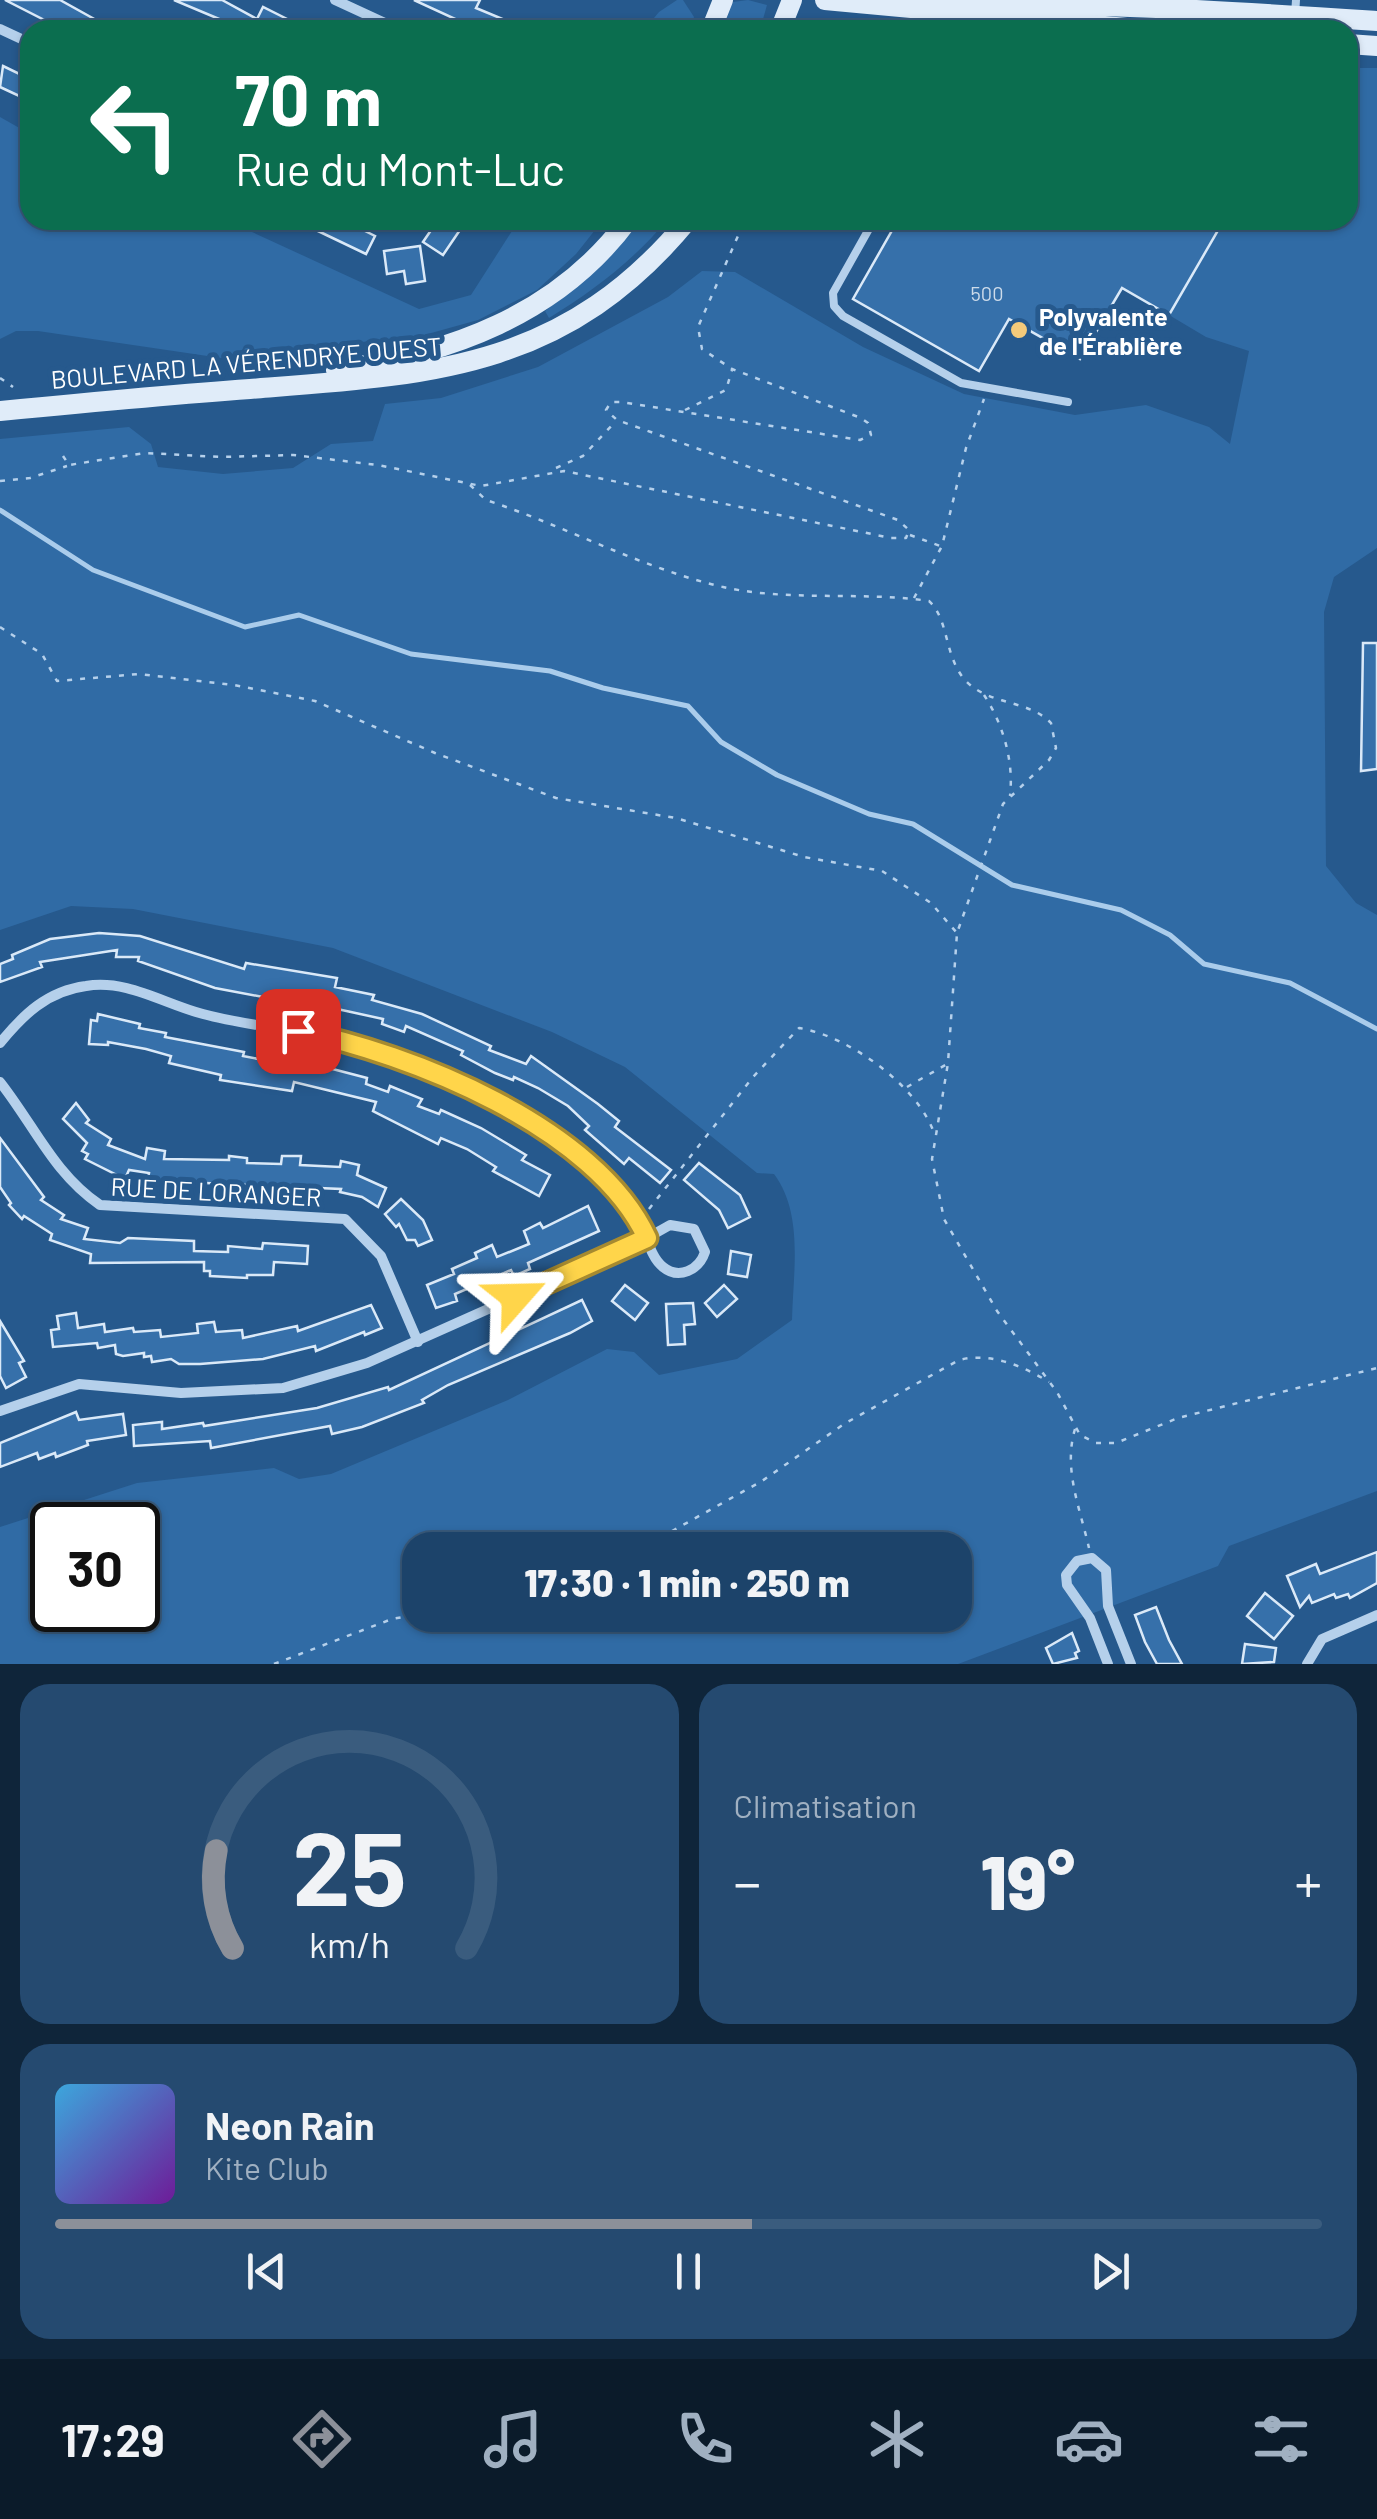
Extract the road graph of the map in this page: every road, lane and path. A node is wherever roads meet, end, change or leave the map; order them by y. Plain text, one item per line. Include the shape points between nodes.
1 (335, 0) edge
2 (834, 1) edge
3 (1164, 3) edge
4 (1295, 15) edge
5 (1022, 17) edge
6 (378, 20) edge
7 (1051, 20) edge
8 (1354, 20) edge
9 (619, 230) edge
10 (679, 230) edge
11 (741, 230) edge
12 (869, 230) edge
13 (732, 369) junction
14 (0, 378) edge
15 (13, 387) dead end
16 (988, 388) junction
17 (169, 395) junction
18 (1068, 402) dead end
19 (0, 411) edge
20 (681, 412) junction
21 (616, 420) junction
22 (62, 456) dead end
23 (68, 465) junction
24 (551, 470) junction
25 (0, 481) edge
26 (470, 485) junction
27 (909, 534) junction
28 (942, 546) junction
29 (913, 599) junction
30 (0, 627) edge
31 (983, 694) junction
32 (1010, 797) junction
33 (956, 933) junction
34 (0, 1044) edge
35 (948, 1063) junction
36 (0, 1082) edge
37 (905, 1088) junction
38 (935, 1138) junction
39 (639, 1221) junction
40 (647, 1238) junction
41 (418, 1342) junction
42 (1377, 1368) edge
43 (1050, 1383) junction
44 (0, 1411) edge
45 (1076, 1428) junction
46 (671, 1532) edge
47 (1092, 1558) junction
48 (1377, 1615) edge
49 (402, 1617) edge
50 (274, 1664) edge
51 (1108, 1664) edge
52 (1131, 1664) edge
53 (1308, 1664) edge

1 - 6 street
2 - 5 main road
3 - 4 main road
3 - 5 main road
4 - 8 main road
5 - 7 main road
9 - 17 main road via 542,300 457,344 387,362
10 - 17 main road, BOULEVARD LA VÉRENDRYE OUEST via 602,303 494,356 418,374
11 - 13 path via 697,334 706,355
12 - 16 lane via 834,306 961,382
13 - 20 path via 726,390
13 - 20 path via 861,418 871,435 860,440
14 - 15 path
16 - 18 lane
16 - 28 path
17 - 19 main road, BOULEVARD LA VÉRENDRYE OUEST
20 - 21 path via 612,402 606,410
21 - 24 path via 582,456
21 - 27 path via 898,520
22 - 23 path
23 - 25 path
23 - 26 path via 145,453 292,455
24 - 26 path via 497,486
24 - 27 path via 900,540
26 - 29 path via 486,500 722,587
27 - 28 path
28 - 29 path
29 - 31 path via 934,606 949,656
30 - 33 path via 42,654 57,681 139,674 314,702 556,798 676,818 804,857 882,871 930,903
31 - 32 path via 1009,757
31 - 32 path via 1043,714 1056,735 1048,760
32 - 33 path via 997,815
33 - 35 path
34 - 39 street via 45,999 108,984 200,1013 335,1038 432,1071 519,1116 605,1180
35 - 37 path
35 - 38 path
36 - 41 street, RUE DE LORANGER via 57,1168 100,1205 345,1219 381,1256
37 - 38 path
37 - 39 path via 861,1054 816,1032 796,1030
38 - 43 path via 932,1170 944,1219 996,1311
39 - 40 street
40 - 40 street via 655,1259 671,1273 698,1266 704,1252 689,1226 670,1226
40 - 41 street
41 - 44 street via 283,1388 181,1393 79,1384
42 - 45 path via 1178,1418 1116,1443 1096,1443
43 - 45 path
43 - 46 path via 998,1360 959,1360
45 - 47 path via 1070,1472
47 - 51 street via 1071,1566 1067,1585 1090,1618
47 - 52 street via 1108,1576 1108,1606
48 - 53 street via 1322,1639
49 - 50 path

